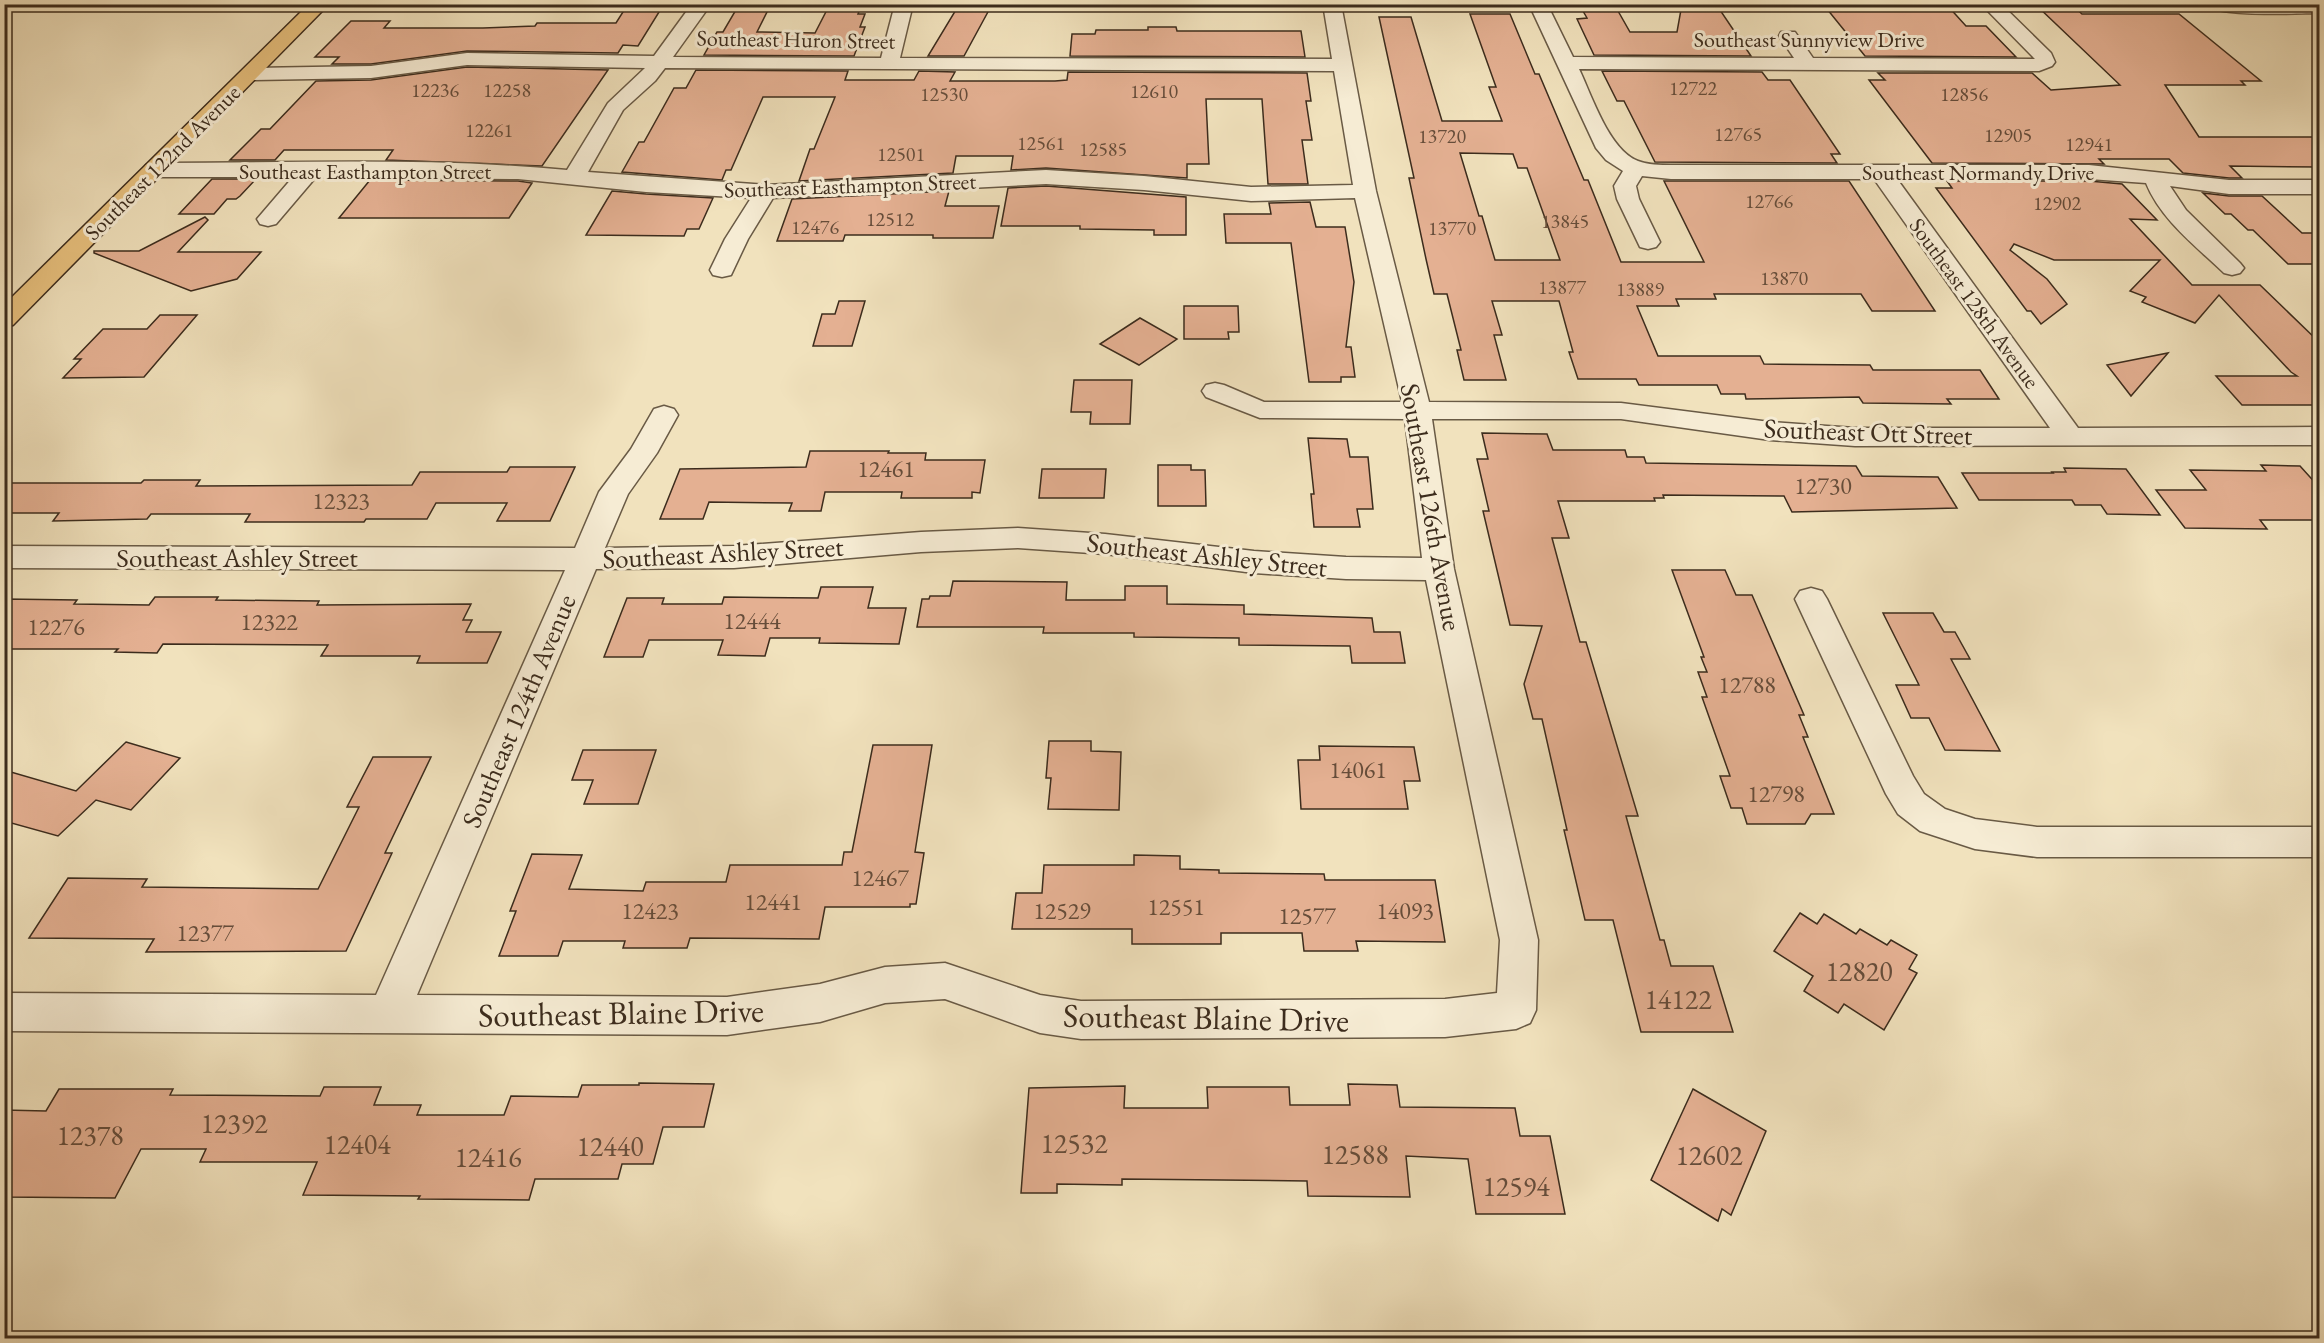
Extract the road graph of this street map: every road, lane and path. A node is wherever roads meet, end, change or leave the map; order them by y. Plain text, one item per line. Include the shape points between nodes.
1 (320, 4) edge
2 (702, 4) edge
3 (904, 4) edge
4 (1332, 4) edge
5 (1538, 4) edge
6 (1990, 4) edge
7 (2214, 4) edge
8 (2315, 11) edge
9 (1788, 36) dead end
10 (660, 61) junction
11 (1567, 63) junction
12 (1807, 63) junction
13 (889, 64) junction
14 (1341, 65) junction
15 (251, 74) junction
16 (1635, 169) junction
17 (154, 170) junction
18 (310, 170) junction
19 (1880, 171) junction
20 (574, 177) junction
21 (2155, 178) junction
22 (2319, 187) edge
23 (1365, 190) junction
24 (766, 192) junction
25 (268, 219) dead end
26 (1648, 242) dead end
27 (2232, 268) dead end
28 (722, 270) dead end
29 (4, 320) edge
30 (1215, 391) dead end
31 (1417, 410) junction
32 (664, 415) dead end
33 (2070, 436) junction
34 (2319, 436) edge
35 (4, 557) edge
36 (584, 559) junction
37 (1439, 569) junction
38 (1811, 599) dead end
39 (2319, 842) edge
40 (1516, 1010) joint
41 (4, 1012) edge
42 (388, 1015) junction

1 - 15 main road, Southeast 122nd Avenue
2 - 10 street
3 - 13 street
4 - 14 street, Southeast 126th Avenue
5 - 11 street
6 - 12 street, Southeast Sunnyview Drive via 2045,62
7 - 8 street
9 - 12 street
10 - 13 street, Southeast Huron Street
10 - 15 street, Southeast Huron Street via 467,59 371,72
10 - 20 street via 639,87 615,107
11 - 12 street, Southeast Sunnyview Drive
11 - 16 street via 1606,148 1617,160
13 - 14 street, Southeast Huron Street
14 - 23 street, Southeast 126th Avenue
15 - 17 main road, Southeast 122nd Avenue
16 - 19 street, Southeast Normandy Drive
16 - 26 street via 1625,186
17 - 18 street, Southeast Easthampton Street
17 - 29 main road, Southeast 122nd Avenue
18 - 20 street, Southeast Easthampton Street via 473,171
18 - 25 street
19 - 21 street, Southeast Normandy Drive via 2089,172
19 - 33 street, Southeast 128th Avenue
20 - 24 street, Southeast Easthampton Street
21 - 22 street, Southeast Normandy Drive via 2229,187
21 - 27 street via 2172,208
23 - 24 street, Southeast Easthampton Street via 1251,194 1046,177
23 - 31 street, Southeast 126th Avenue
24 - 28 street
30 - 31 street, Southeast Ott Street via 1260,410
31 - 33 street, Southeast Ott Street via 1621,411 1831,436
31 - 37 street, Southeast 126th Avenue
32 - 36 street, Southeast 124th Avenue via 643,453 614,492
33 - 34 street, Southeast Ott Street
35 - 36 street, Southeast Ashley Street
36 - 37 street, Southeast Ashley Street via 734,557 1018,538 1266,563
36 - 42 street, Southeast 124th Avenue
37 - 40 street, Southeast 126th Avenue via 1519,940
38 - 39 street via 1911,804 1933,820 1975,834 2037,842
40 - 42 street, Southeast Blaine Drive via 1445,1018 1081,1020 1040,1014 942,981 885,986 820,1003 727,1016
41 - 42 street, Southeast Blaine Drive

